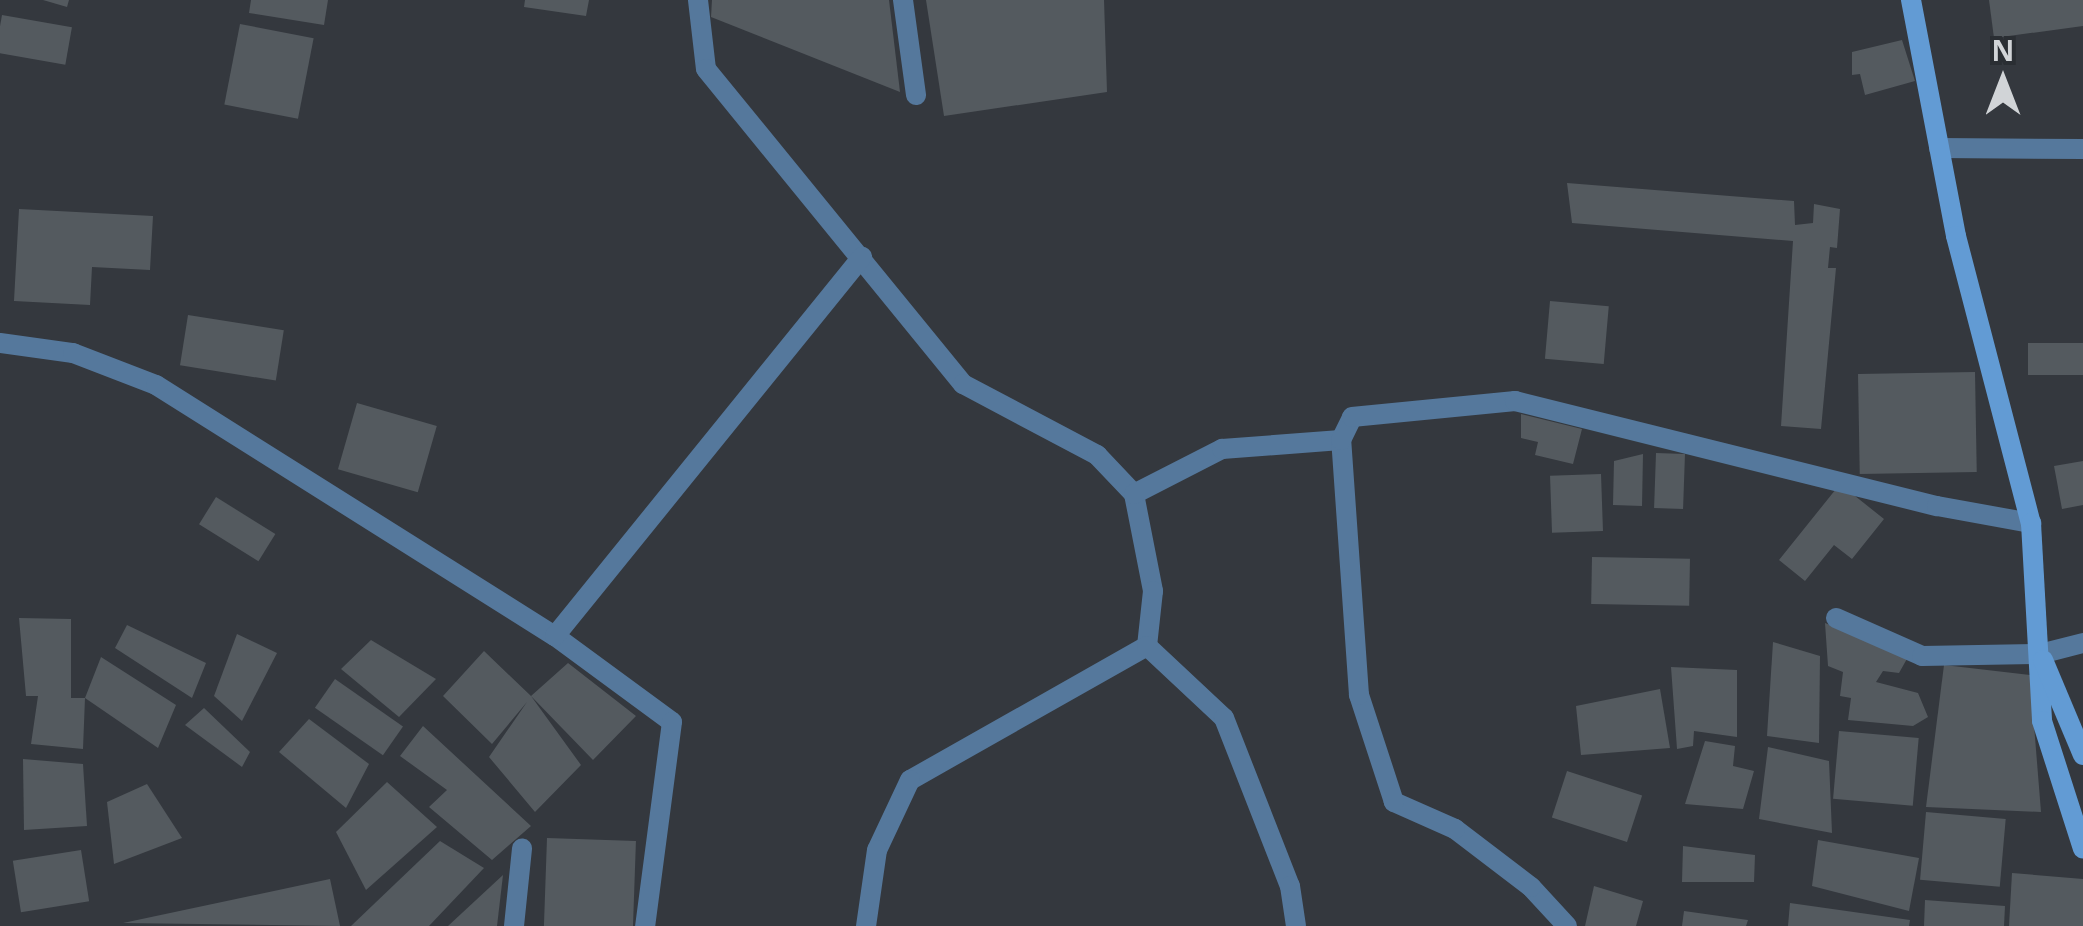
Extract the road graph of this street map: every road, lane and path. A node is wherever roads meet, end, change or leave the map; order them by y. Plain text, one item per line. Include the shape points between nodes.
1 (698, 0) edge
2 (903, 0) edge
3 (1910, 0) edge
4 (916, 95) dead end
5 (1939, 148) junction
6 (2083, 148) edge
7 (862, 256) junction
8 (0, 343) edge
9 (1342, 440) junction
10 (1134, 494) junction
11 (2031, 523) junction
12 (1836, 618) dead end
13 (554, 636) junction
14 (2083, 644) edge
15 (1146, 646) junction
16 (2040, 654) junction
17 (2083, 755) edge
18 (522, 848) dead end
19 (2083, 849) edge
20 (514, 926) edge
21 (645, 926) edge
22 (866, 926) edge
23 (1296, 926) edge
24 (1567, 926) edge

1 - 7 street via 706,68
2 - 4 street
3 - 5 street
5 - 6 street
5 - 11 street
7 - 10 street via 963,384 1097,455
7 - 13 street
8 - 13 street via 73,353 156,385
9 - 10 street via 1222,448
9 - 11 street via 1352,417 1515,401 1937,506
9 - 24 street via 1359,695 1394,802 1455,829 1532,887
10 - 15 street via 1153,591
11 - 16 street
12 - 16 street via 1922,656
13 - 21 street via 672,722
14 - 16 street
15 - 22 street via 910,780 877,850
15 - 23 street via 1224,718 1290,886
16 - 17 street
16 - 19 street via 2042,721
18 - 20 street

